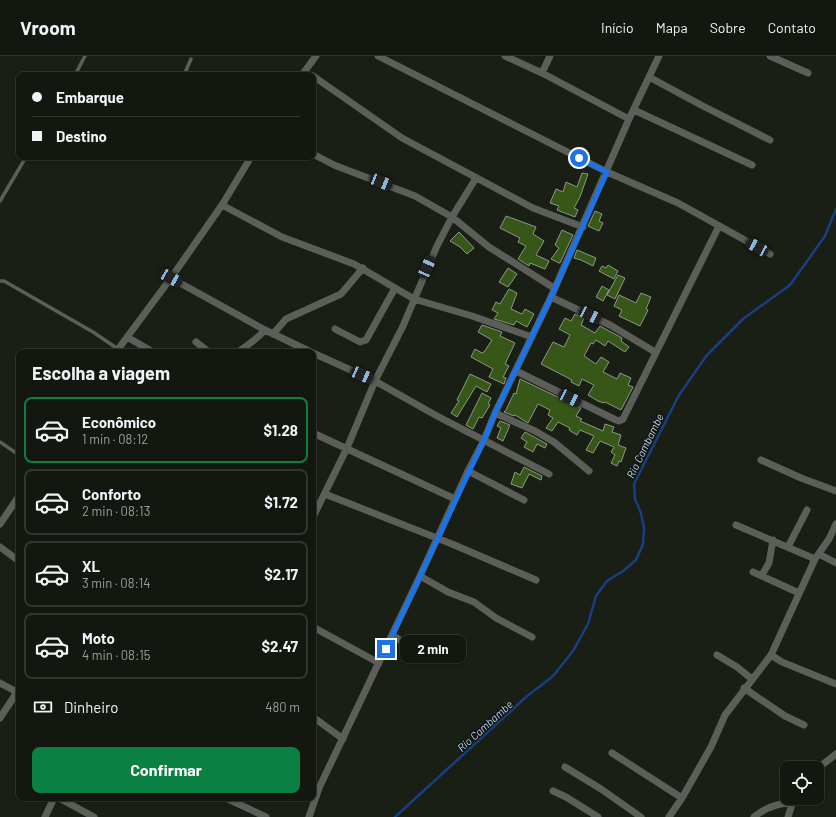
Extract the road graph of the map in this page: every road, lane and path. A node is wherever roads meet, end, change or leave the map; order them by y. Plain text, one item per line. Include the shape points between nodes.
1 (85, 56) edge
2 (316, 56) edge
3 (378, 56) edge
4 (505, 56) edge
5 (550, 56) edge
6 (659, 56) edge
7 (770, 56) edge
8 (191, 59) dead end
9 (77, 72) edge
10 (185, 72) edge
11 (309, 72) edge
12 (542, 73) junction
13 (808, 73) dead end
14 (649, 77) junction
15 (316, 79) edge
16 (634, 110) junction
17 (629, 119) junction
18 (770, 140) dead end
19 (316, 156) edge
20 (24, 160) edge
21 (248, 160) edge
22 (752, 165) dead end
23 (607, 172) junction
24 (476, 178) junction
25 (0, 201) edge
26 (222, 205) junction
27 (452, 217) junction
28 (583, 226) junction
29 (719, 226) junction
30 (770, 254) dead end
31 (363, 268) junction
32 (171, 278) junction
33 (0, 281) edge
34 (395, 288) junction
35 (554, 288) junction
36 (551, 297) junction
37 (414, 299) junction
38 (335, 329) dead end
39 (265, 330) junction
40 (273, 334) junction
41 (532, 337) junction
42 (127, 338) junction
43 (196, 342) dead end
44 (116, 349) edge
45 (118, 349) edge
46 (147, 349) edge
47 (205, 349) edge
48 (241, 349) edge
49 (306, 349) edge
50 (655, 352) junction
51 (316, 354) edge
52 (516, 370) junction
53 (375, 381) junction
54 (495, 413) junction
55 (316, 434) edge
56 (484, 440) junction
57 (0, 442) edge
58 (347, 448) junction
59 (16, 453) edge
60 (761, 460) dead end
61 (468, 471) junction
62 (589, 471) dead end
63 (549, 474) dead end
64 (836, 491) edge
65 (325, 494) junction
66 (455, 499) junction
67 (16, 500) edge
68 (524, 500) dead end
69 (807, 510) dead end
70 (316, 511) edge
71 (0, 524) edge
72 (836, 524) edge
73 (736, 525) dead end
74 (437, 539) junction
75 (773, 540) junction
76 (0, 547) edge
77 (788, 547) junction
78 (817, 556) junction
79 (16, 559) edge
80 (836, 563) edge
81 (753, 572) dead end
82 (420, 576) junction
83 (762, 576) junction
84 (536, 580) dead end
85 (799, 592) junction
86 (316, 629) edge
87 (392, 635) junction
88 (532, 637) dead end
89 (409, 646) dead end
90 (717, 655) dead end
91 (771, 655) junction
92 (379, 663) junction
93 (752, 679) junction
94 (0, 683) edge
95 (836, 684) edge
96 (744, 688) junction
97 (16, 690) edge
98 (16, 694) edge
99 (0, 718) edge
100 (316, 719) edge
101 (804, 725) dead end
102 (343, 739) junction
103 (612, 753) dead end
104 (836, 754) edge
105 (824, 763) edge
106 (565, 767) dead end
107 (316, 785) edge
108 (553, 791) dead end
109 (682, 798) junction
110 (53, 801) edge
111 (65, 801) edge
112 (232, 801) edge
113 (312, 801) edge
114 (780, 803) edge
115 (792, 805) edge
116 (45, 817) edge
117 (94, 817) edge
118 (266, 817) edge
119 (309, 817) edge
120 (598, 817) edge
121 (641, 817) edge
122 (668, 817) edge
123 (754, 817) edge
124 (788, 817) edge

1 - 9 lane
2 - 11 street
3 - 23 street
4 - 12 street
5 - 12 street
6 - 14 street
7 - 13 street
8 - 10 lane
12 - 17 street
14 - 16 street
14 - 18 street
15 - 24 street via 402,138
16 - 17 street
16 - 22 street
17 - 23 street
19 - 27 street via 415,196
20 - 25 lane
21 - 26 street
23 - 28 street
23 - 29 street via 678,203
24 - 27 street
24 - 28 street via 533,208
26 - 31 street via 282,237
26 - 32 street
27 - 35 street via 489,247
27 - 37 street
28 - 35 street
29 - 30 street
29 - 50 street
31 - 34 street
31 - 40 street via 341,294 286,319
32 - 39 street
32 - 42 street
33 - 44 lane via 18,288 93,332
34 - 37 street
34 - 38 street via 366,340 360,342
35 - 36 street
36 - 41 street
36 - 50 street via 610,325
37 - 41 street
37 - 53 street
39 - 40 street
39 - 48 street
40 - 49 street
41 - 52 street
42 - 45 street
42 - 46 street
43 - 47 street
50 - 52 street via 623,419 619,421
51 - 53 street
52 - 54 street
53 - 56 street
53 - 58 street
54 - 56 street
54 - 62 street via 554,442
55 - 58 street
56 - 61 street
56 - 63 street
57 - 59 lane
58 - 65 street
58 - 66 street
60 - 64 street
61 - 66 street
61 - 68 street
65 - 70 street
65 - 74 street
66 - 74 street
67 - 71 street
69 - 77 street
72 - 78 street
73 - 75 street
74 - 82 street
74 - 84 street
75 - 77 street
75 - 83 street via 769,563
76 - 79 street
77 - 78 street
78 - 80 street
78 - 85 street
81 - 83 street
82 - 87 street
82 - 88 street via 448,592 474,602 496,618
83 - 85 street
85 - 91 street
86 - 92 street
87 - 89 street
87 - 92 street
90 - 93 street
91 - 93 street
91 - 95 street
92 - 102 street
93 - 96 street
94 - 97 street
96 - 101 street via 785,716
96 - 109 street via 725,715
98 - 99 street
100 - 102 street
102 - 107 street
103 - 109 street
104 - 105 street
106 - 121 street
108 - 120 street
109 - 122 street
110 - 116 street
111 - 117 street
112 - 118 street
113 - 119 street
114 - 123 street
115 - 124 street

